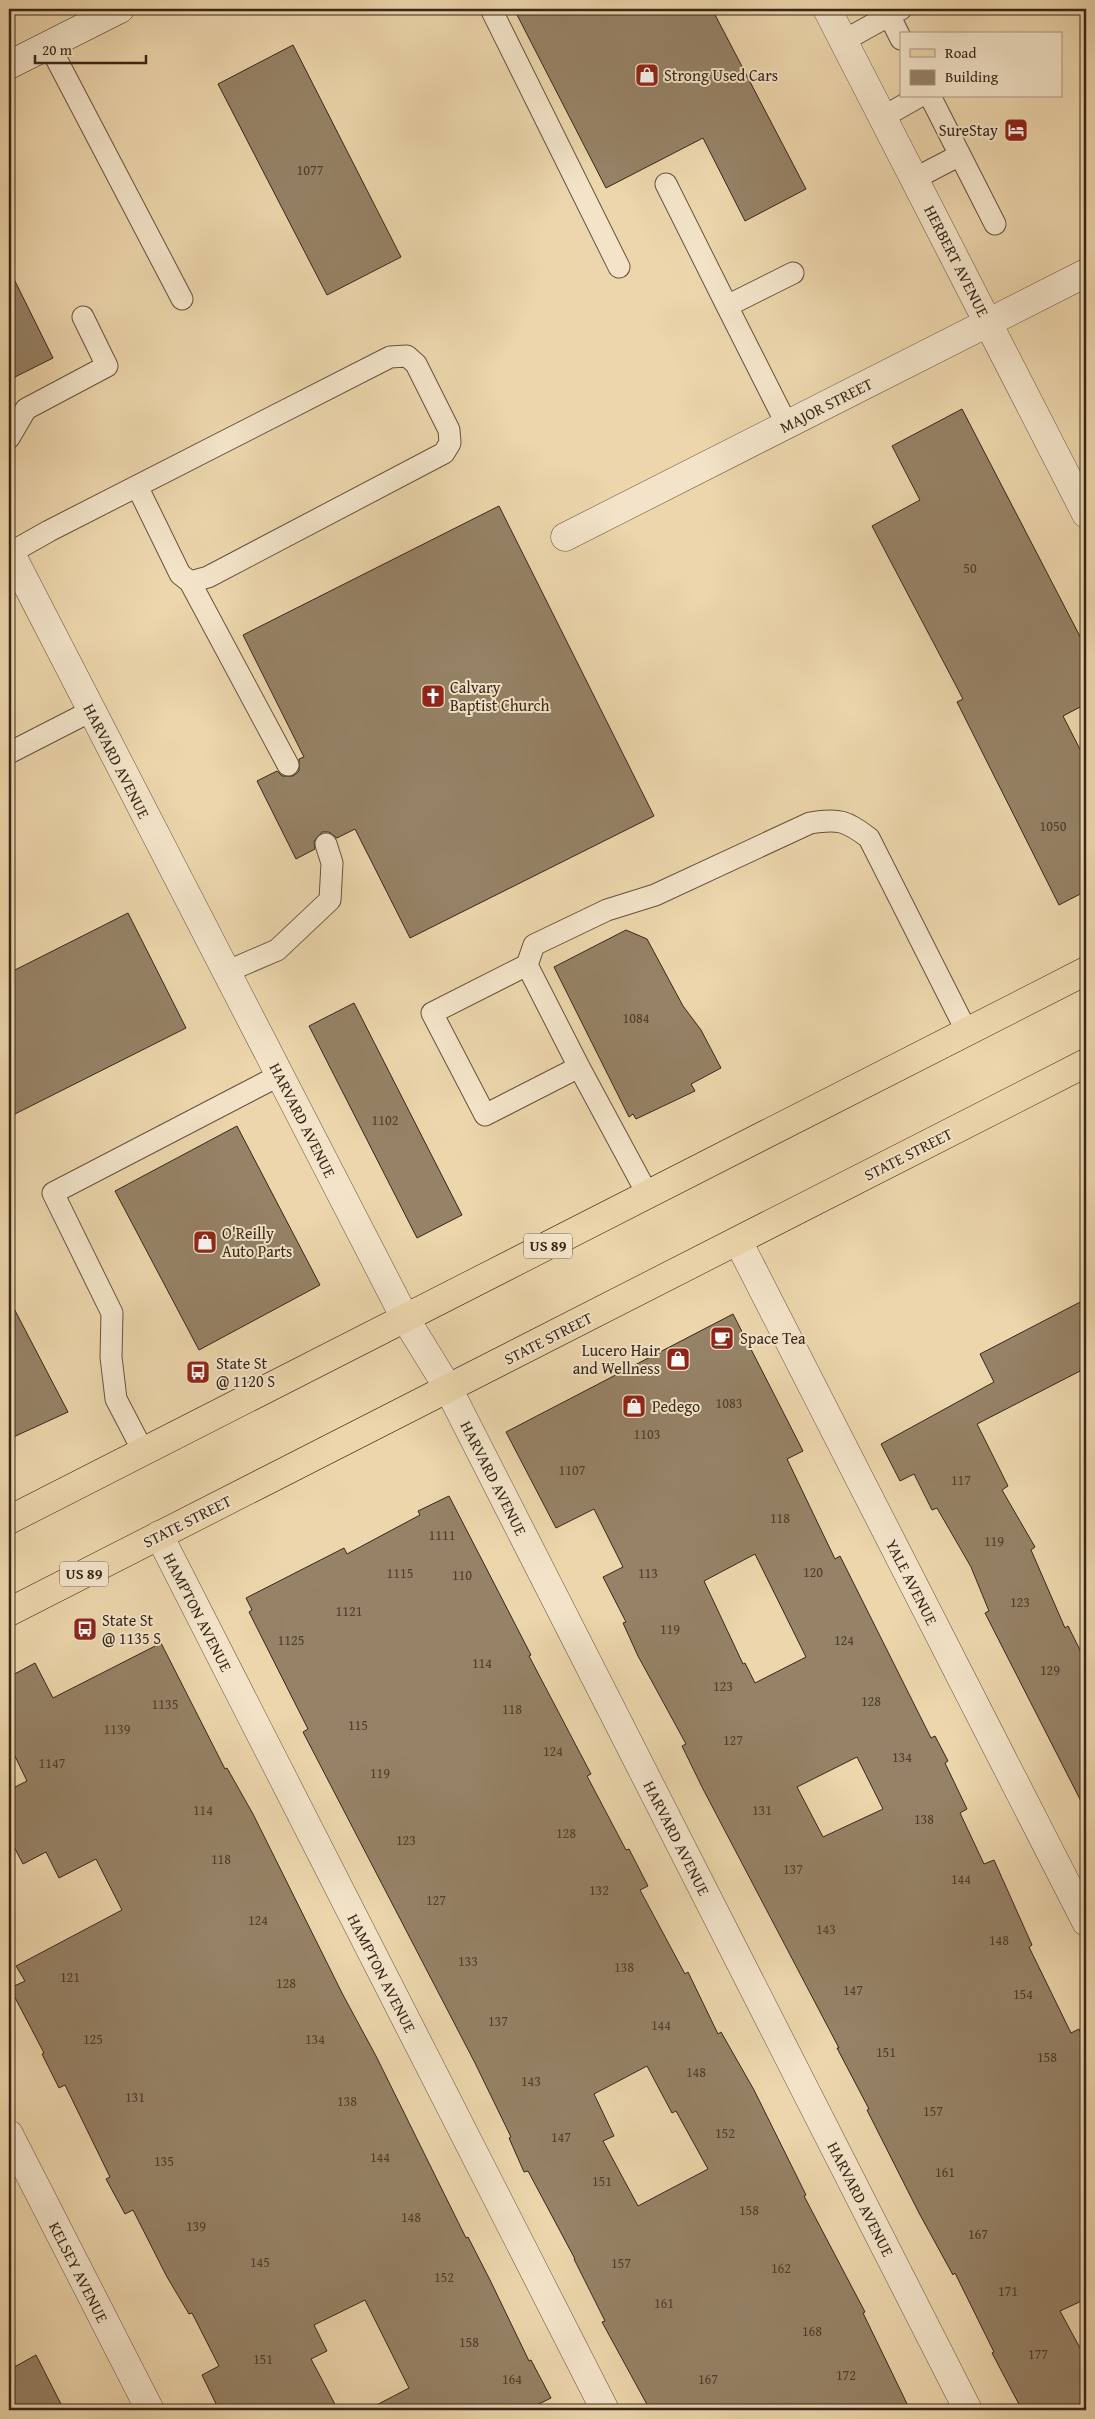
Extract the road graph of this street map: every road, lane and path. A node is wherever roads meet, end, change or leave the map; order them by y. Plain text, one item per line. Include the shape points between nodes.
1 (120, 9) edge
2 (491, 9) edge
3 (827, 9) edge
4 (895, 12) edge
5 (900, 34) edge
6 (843, 41) junction
7 (49, 45) junction
8 (9, 65) edge
9 (916, 98) edge
10 (931, 98) edge
11 (883, 116) junction
12 (960, 155) junction
13 (914, 179) junction
14 (666, 184) dead end
15 (995, 224) dead end
16 (619, 266) dead end
17 (793, 273) dead end
18 (1086, 273) edge
19 (182, 299) dead end
20 (727, 306) junction
21 (83, 317) dead end
22 (988, 323) junction
23 (786, 425) junction
24 (9, 438) edge
25 (137, 486) junction
26 (1086, 514) edge
27 (565, 537) dead end
28 (9, 552) edge
29 (190, 582) junction
30 (91, 711) junction
31 (9, 753) edge
32 (288, 765) dead end
33 (326, 844) dead end
34 (527, 965) junction
35 (1086, 971) edge
36 (226, 972) junction
37 (966, 1032) junction
38 (1086, 1063) edge
39 (578, 1067) junction
40 (280, 1075) junction
41 (648, 1195) junction
42 (738, 1241) junction
43 (405, 1318) junction
44 (448, 1388) junction
45 (143, 1451) junction
46 (9, 1520) edge
47 (159, 1535) junction
48 (9, 1612) edge
49 (1086, 1922) edge
50 (9, 2134) edge
51 (150, 2410) edge
52 (605, 2410) edge
53 (968, 2410) edge

1 - 7 street
2 - 16 lane
3 - 6 street, HERBERT AVENUE
4 - 5 lane
4 - 6 lane
6 - 11 street, HERBERT AVENUE
7 - 8 street
7 - 19 lane
9 - 11 lane
10 - 12 lane
11 - 13 street, HERBERT AVENUE
12 - 13 lane
12 - 15 lane
13 - 22 street, HERBERT AVENUE
14 - 20 lane
17 - 20 lane
18 - 22 street, MAJOR STREET
20 - 23 lane
21 - 24 lane via 107,366 26,409
22 - 23 street, MAJOR STREET
22 - 26 street, HERBERT AVENUE
23 - 27 street, MAJOR STREET
25 - 28 lane
25 - 29 lane via 180,574
25 - 29 lane via 390,358 407,356 416,364 449,430 450,443 444,453 208,577
28 - 30 street, HARVARD AVENUE
29 - 32 lane
30 - 31 lane
30 - 36 street, HARVARD AVENUE
33 - 36 lane via 332,863 330,900 277,950
34 - 37 lane via 534,945 607,910 654,896 810,823 822,820 848,822 869,838
34 - 39 lane
34 - 39 lane via 432,1014 485,1115
35 - 37 main road, US 89
36 - 40 street, HARVARD AVENUE
37 - 41 main road, US 89
38 - 42 main road, STATE STREET / US 89
39 - 41 lane
40 - 43 street, HARVARD AVENUE
40 - 45 lane via 53,1192 112,1313 111,1357 116,1399
41 - 43 main road, US 89
42 - 44 main road, STATE STREET / US 89
42 - 49 street, YALE AVENUE
43 - 44 street, HARVARD AVENUE
43 - 45 main road, US 89
44 - 47 main road, STATE STREET / US 89
44 - 53 street, HARVARD AVENUE
45 - 46 main road, US 89
47 - 48 main road, STATE STREET / US 89
47 - 52 street, HAMPTON AVENUE
50 - 51 street, KELSEY AVENUE

